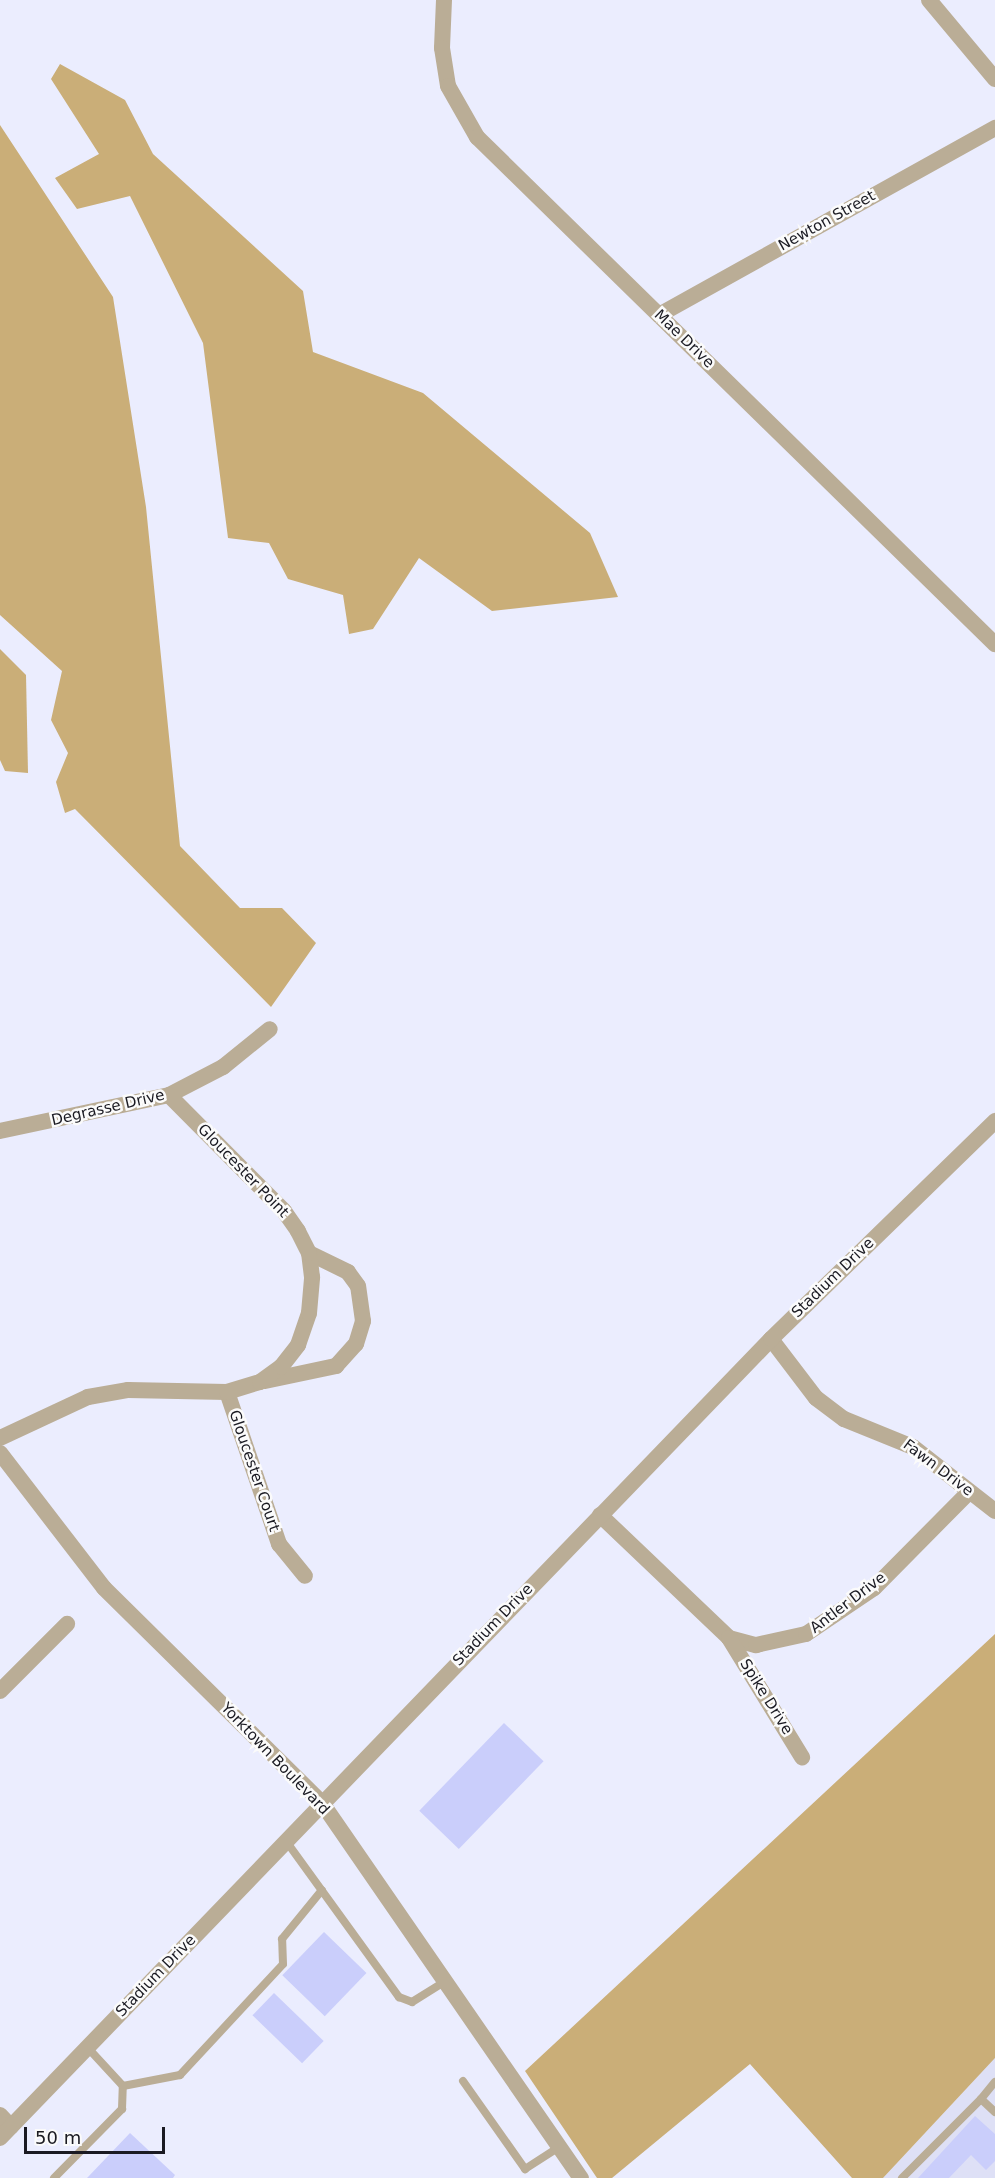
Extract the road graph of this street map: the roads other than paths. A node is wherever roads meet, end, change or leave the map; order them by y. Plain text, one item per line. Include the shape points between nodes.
1 (444, 0) edge
2 (929, 0) edge
3 (995, 79) edge
4 (995, 128) edge
5 (659, 315) junction
6 (995, 644) edge
7 (270, 1029) dead end
8 (168, 1095) junction
9 (995, 1121) edge
10 (0, 1131) edge
11 (309, 1252) junction
12 (771, 1339) junction
13 (260, 1382) junction
14 (227, 1392) junction
15 (0, 1438) edge
16 (0, 1453) edge
17 (969, 1492) junction
18 (995, 1511) edge
19 (600, 1515) junction
20 (305, 1576) dead end
21 (67, 1624) dead end
22 (729, 1638) junction
23 (0, 1690) edge
24 (802, 1757) dead end
25 (322, 1803) junction
26 (286, 1841) junction
27 (322, 1890) junction
28 (445, 1981) junction
29 (87, 2047) junction
30 (463, 2081) dead end
31 (995, 2082) edge
32 (123, 2086) junction
33 (981, 2099) junction
34 (995, 2112) edge
35 (4, 2127) edge
36 (560, 2147) junction
37 (54, 2178) edge
38 (581, 2178) edge
39 (902, 2178) edge

1 - 5 street, Mae Drive via 444,68 448,88 465,121
2 - 3 street
4 - 5 street, Newton Street
5 - 6 street, Mae Drive
7 - 8 street, Degrasse Drive via 223,1067
8 - 10 street, Degrasse Drive
8 - 11 street, Gloucester Point via 284,1211
9 - 12 street, Stadium Drive
11 - 13 street via 309,1313 298,1345 281,1367
11 - 13 street via 348,1272 358,1286 363,1321 356,1344 336,1366
12 - 17 street, Fawn Drive via 816,1398 844,1419 913,1447
12 - 19 street, Stadium Drive
13 - 14 street
14 - 15 street via 128,1390 88,1397
14 - 20 street, Gloucester Court via 279,1544
16 - 25 street, Yorktown Boulevard via 104,1588
17 - 18 street, Fawn Drive
17 - 22 street, Antler Drive via 874,1588 807,1635 756,1645
19 - 22 street
19 - 25 street, Stadium Drive
21 - 23 street
22 - 24 street, Spike Drive
25 - 26 street, Stadium Drive
25 - 28 street, Yorktown Boulevard
26 - 27 lane
26 - 29 street, Stadium Drive
27 - 28 lane via 399,1997 412,2002
27 - 32 lane via 282,1939 283,1964 180,2075
28 - 36 street, Yorktown Boulevard
29 - 32 lane
29 - 35 street, Stadium Drive
30 - 36 lane via 525,2169
31 - 33 lane
32 - 37 lane via 122,2109
33 - 34 lane
33 - 39 lane
36 - 38 street, Yorktown Boulevard

